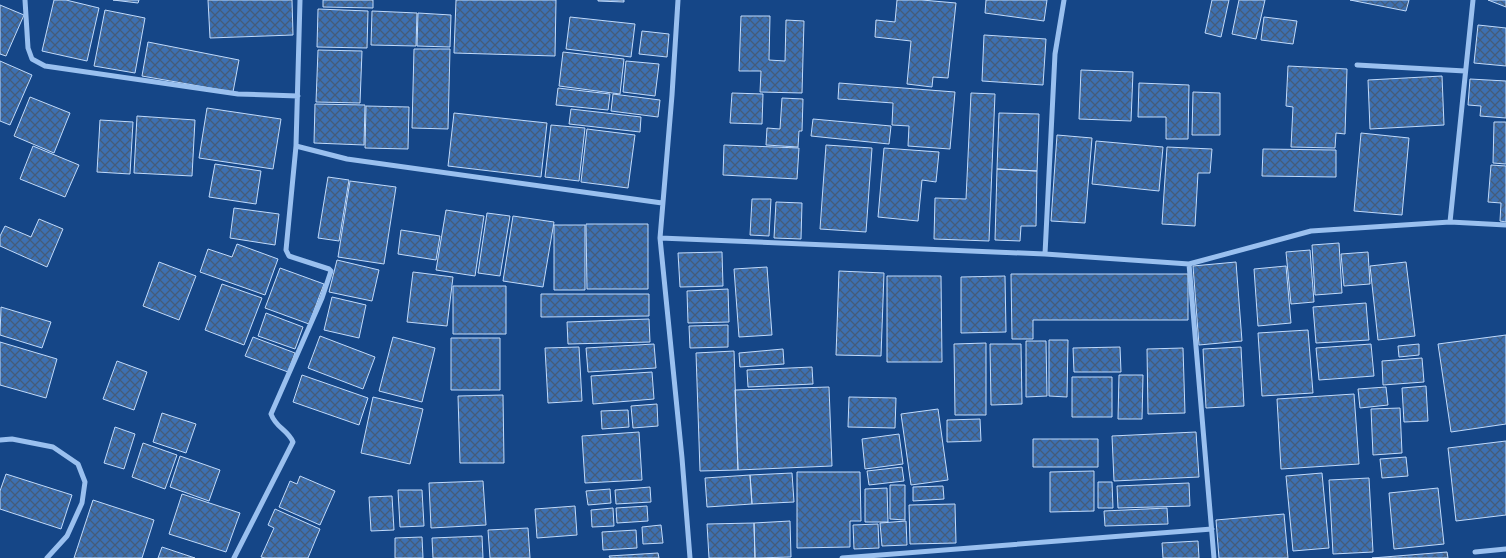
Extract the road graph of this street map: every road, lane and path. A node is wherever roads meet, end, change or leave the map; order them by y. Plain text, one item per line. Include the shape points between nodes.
1 (25, 0) edge
2 (300, 0) edge
3 (678, 0) edge
4 (1064, 0) edge
5 (1473, 0) edge
6 (1357, 65) dead end
7 (1465, 71) junction
8 (298, 96) junction
9 (296, 146) junction
10 (662, 203) junction
11 (1450, 222) junction
12 (1506, 225) edge
13 (660, 238) junction
14 (1045, 254) junction
15 (1189, 264) junction
16 (0, 440) edge
17 (1212, 529) junction
18 (1506, 549) edge
19 (1475, 552) dead end
20 (47, 558) edge
21 (234, 558) edge
22 (690, 558) edge
23 (842, 558) edge
24 (1214, 558) edge

1 - 8 street via 28,48 32,59 45,66 238,94
2 - 8 street
3 - 10 street
4 - 14 street via 1056,54
5 - 7 street
6 - 7 street
7 - 11 street
8 - 9 street
9 - 10 street via 347,159
9 - 21 street via 286,250 289,256 331,271 271,414 275,424 289,433 293,442
10 - 13 street
11 - 12 street
11 - 15 street via 1311,231
13 - 14 street
13 - 22 street
14 - 15 street
15 - 17 street
16 - 20 street via 12,439 53,447 78,464 86,482 82,503 67,536
17 - 23 street
17 - 24 street
18 - 19 street

